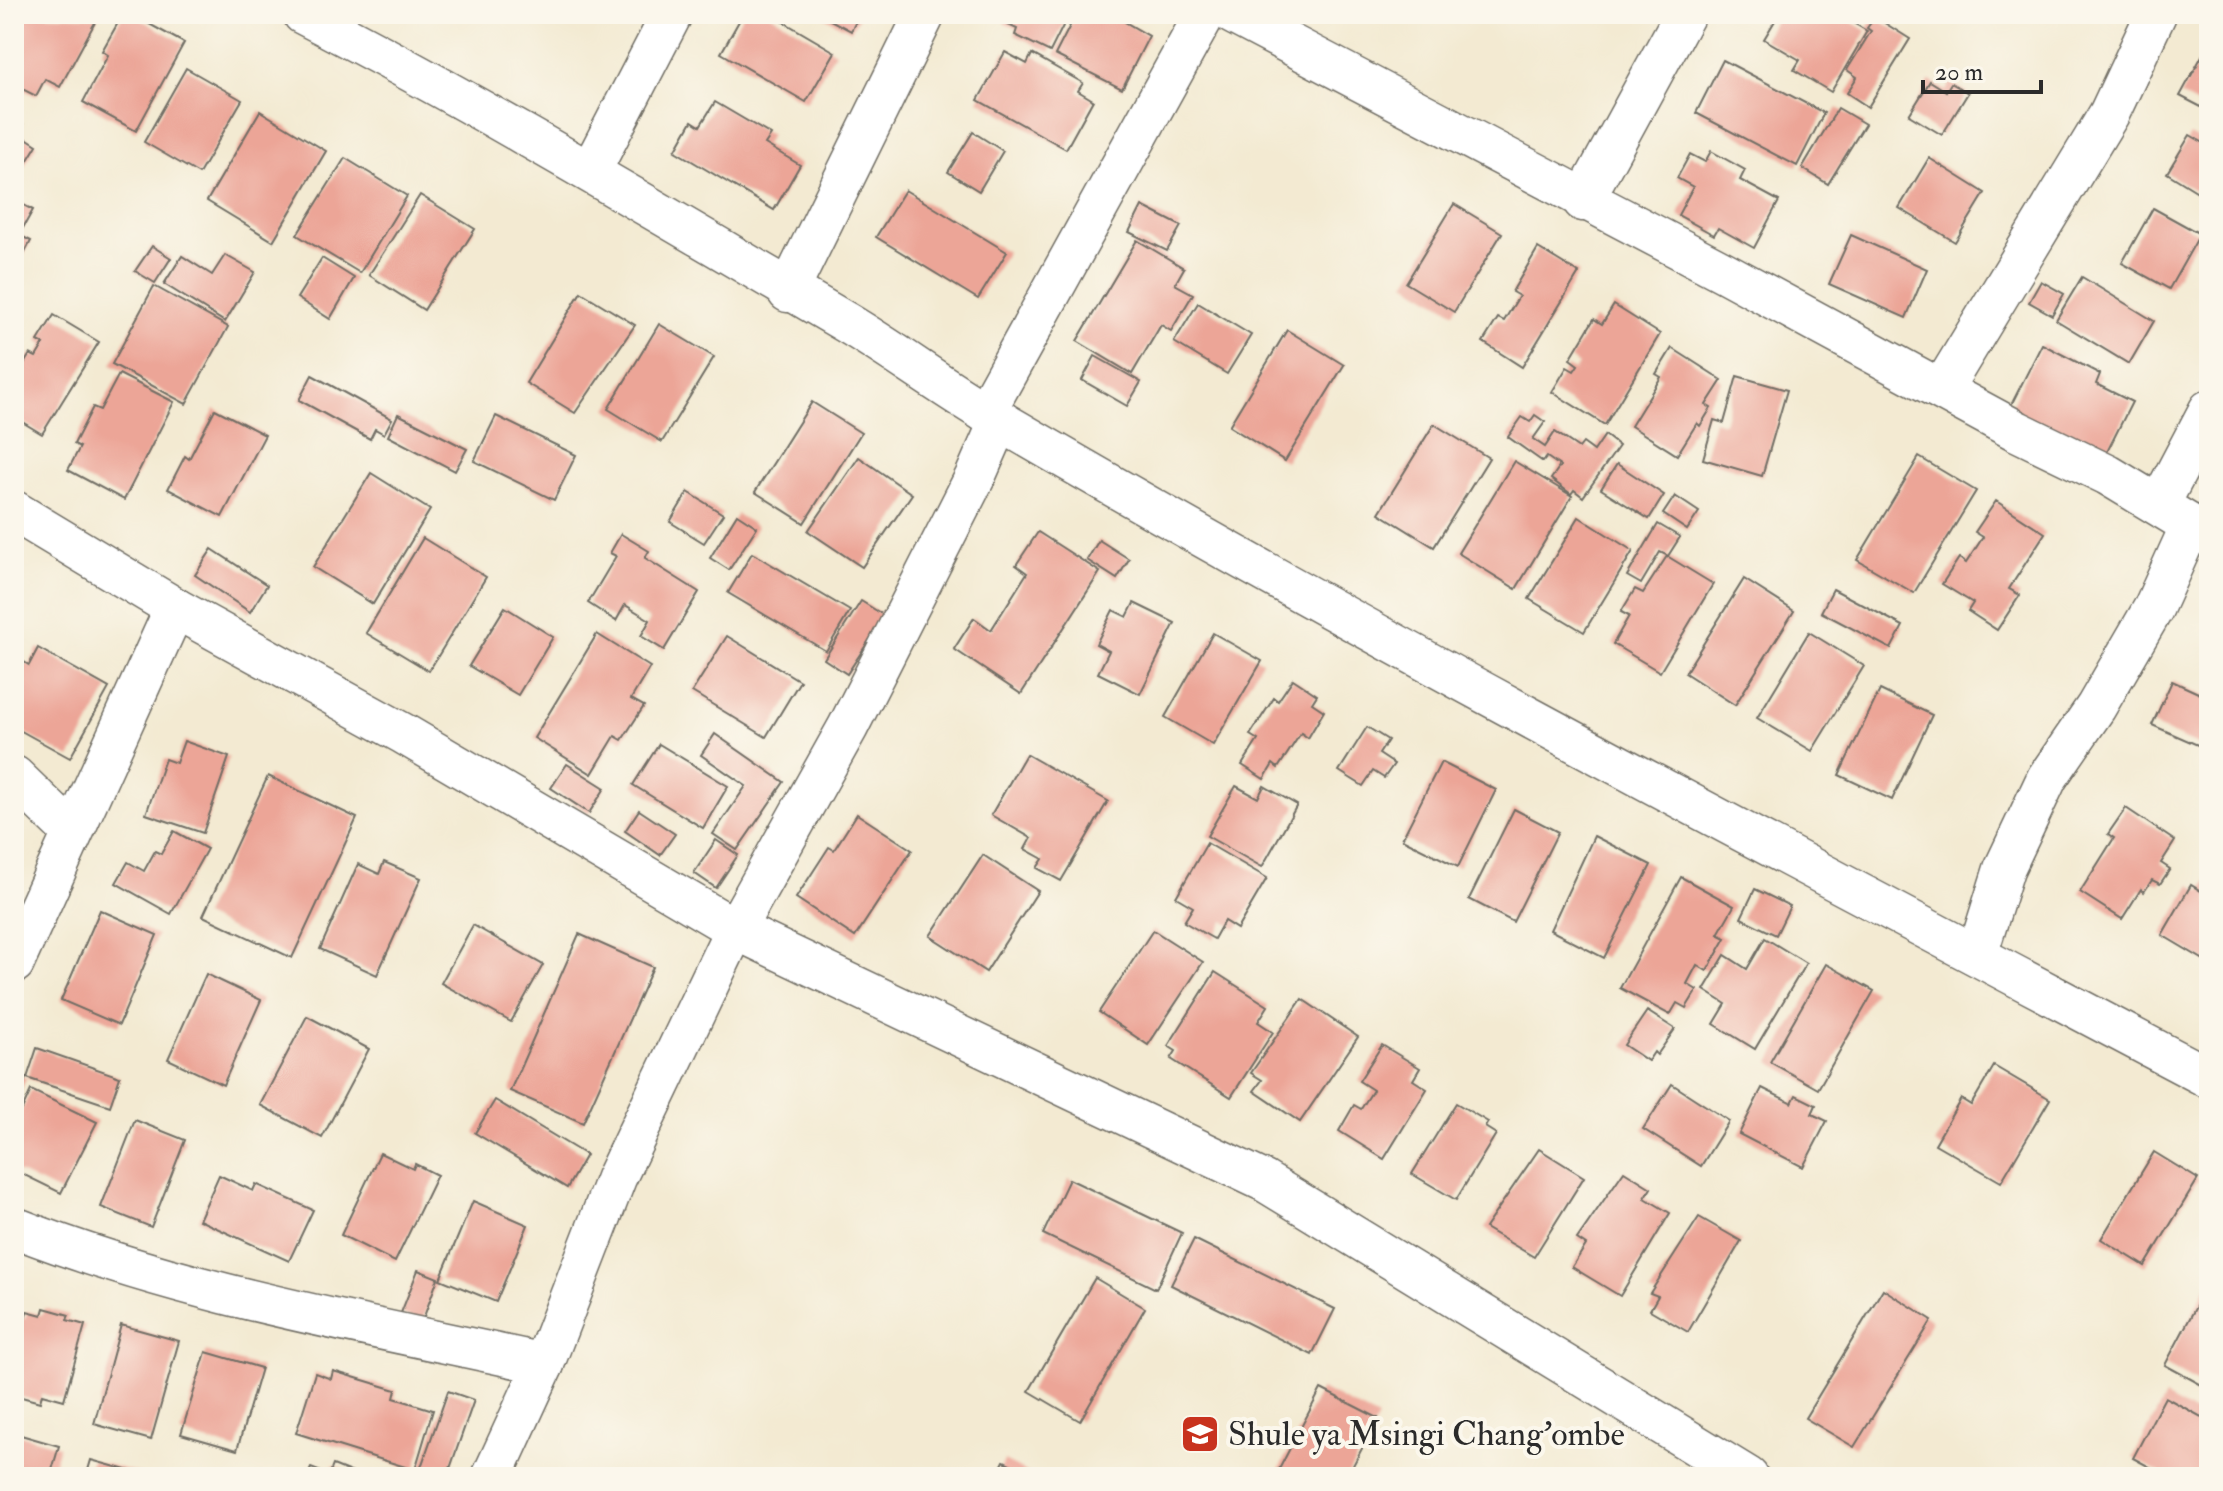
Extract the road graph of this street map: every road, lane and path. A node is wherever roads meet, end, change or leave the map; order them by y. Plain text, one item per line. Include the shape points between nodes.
1 (303, 14) edge
2 (672, 14) edge
3 (925, 14) edge
4 (1205, 14) edge
5 (1233, 14) edge
6 (1685, 14) edge
7 (2156, 14) edge
8 (590, 172) junction
9 (1583, 201) junction
10 (788, 292) junction
11 (1942, 389) junction
12 (2209, 410) edge
13 (993, 416) junction
14 (14, 511) edge
15 (2186, 522) edge
16 (175, 608) junction
17 (14, 776) edge
18 (71, 831) junction
19 (735, 929) junction
20 (1977, 955) junction
21 (14, 963) edge
22 (2209, 1078) edge
23 (14, 1227) edge
24 (544, 1364) junction
25 (492, 1477) edge
26 (1748, 1477) edge

1 - 8 street
2 - 8 street
3 - 10 street
4 - 13 street
5 - 9 street
6 - 9 street
7 - 11 street via 2109,114
8 - 10 street
9 - 11 street
10 - 13 street via 847,323
11 - 15 street
12 - 15 street
13 - 19 street via 848,727
13 - 20 street via 1408,654
14 - 16 street
15 - 20 street via 2153,609 2047,778 2004,869
16 - 18 street
16 - 19 street via 404,734
17 - 18 street
18 - 21 street
19 - 24 street via 616,1178
19 - 26 street via 1264,1181
20 - 22 street
23 - 24 street via 163,1277
24 - 25 street

